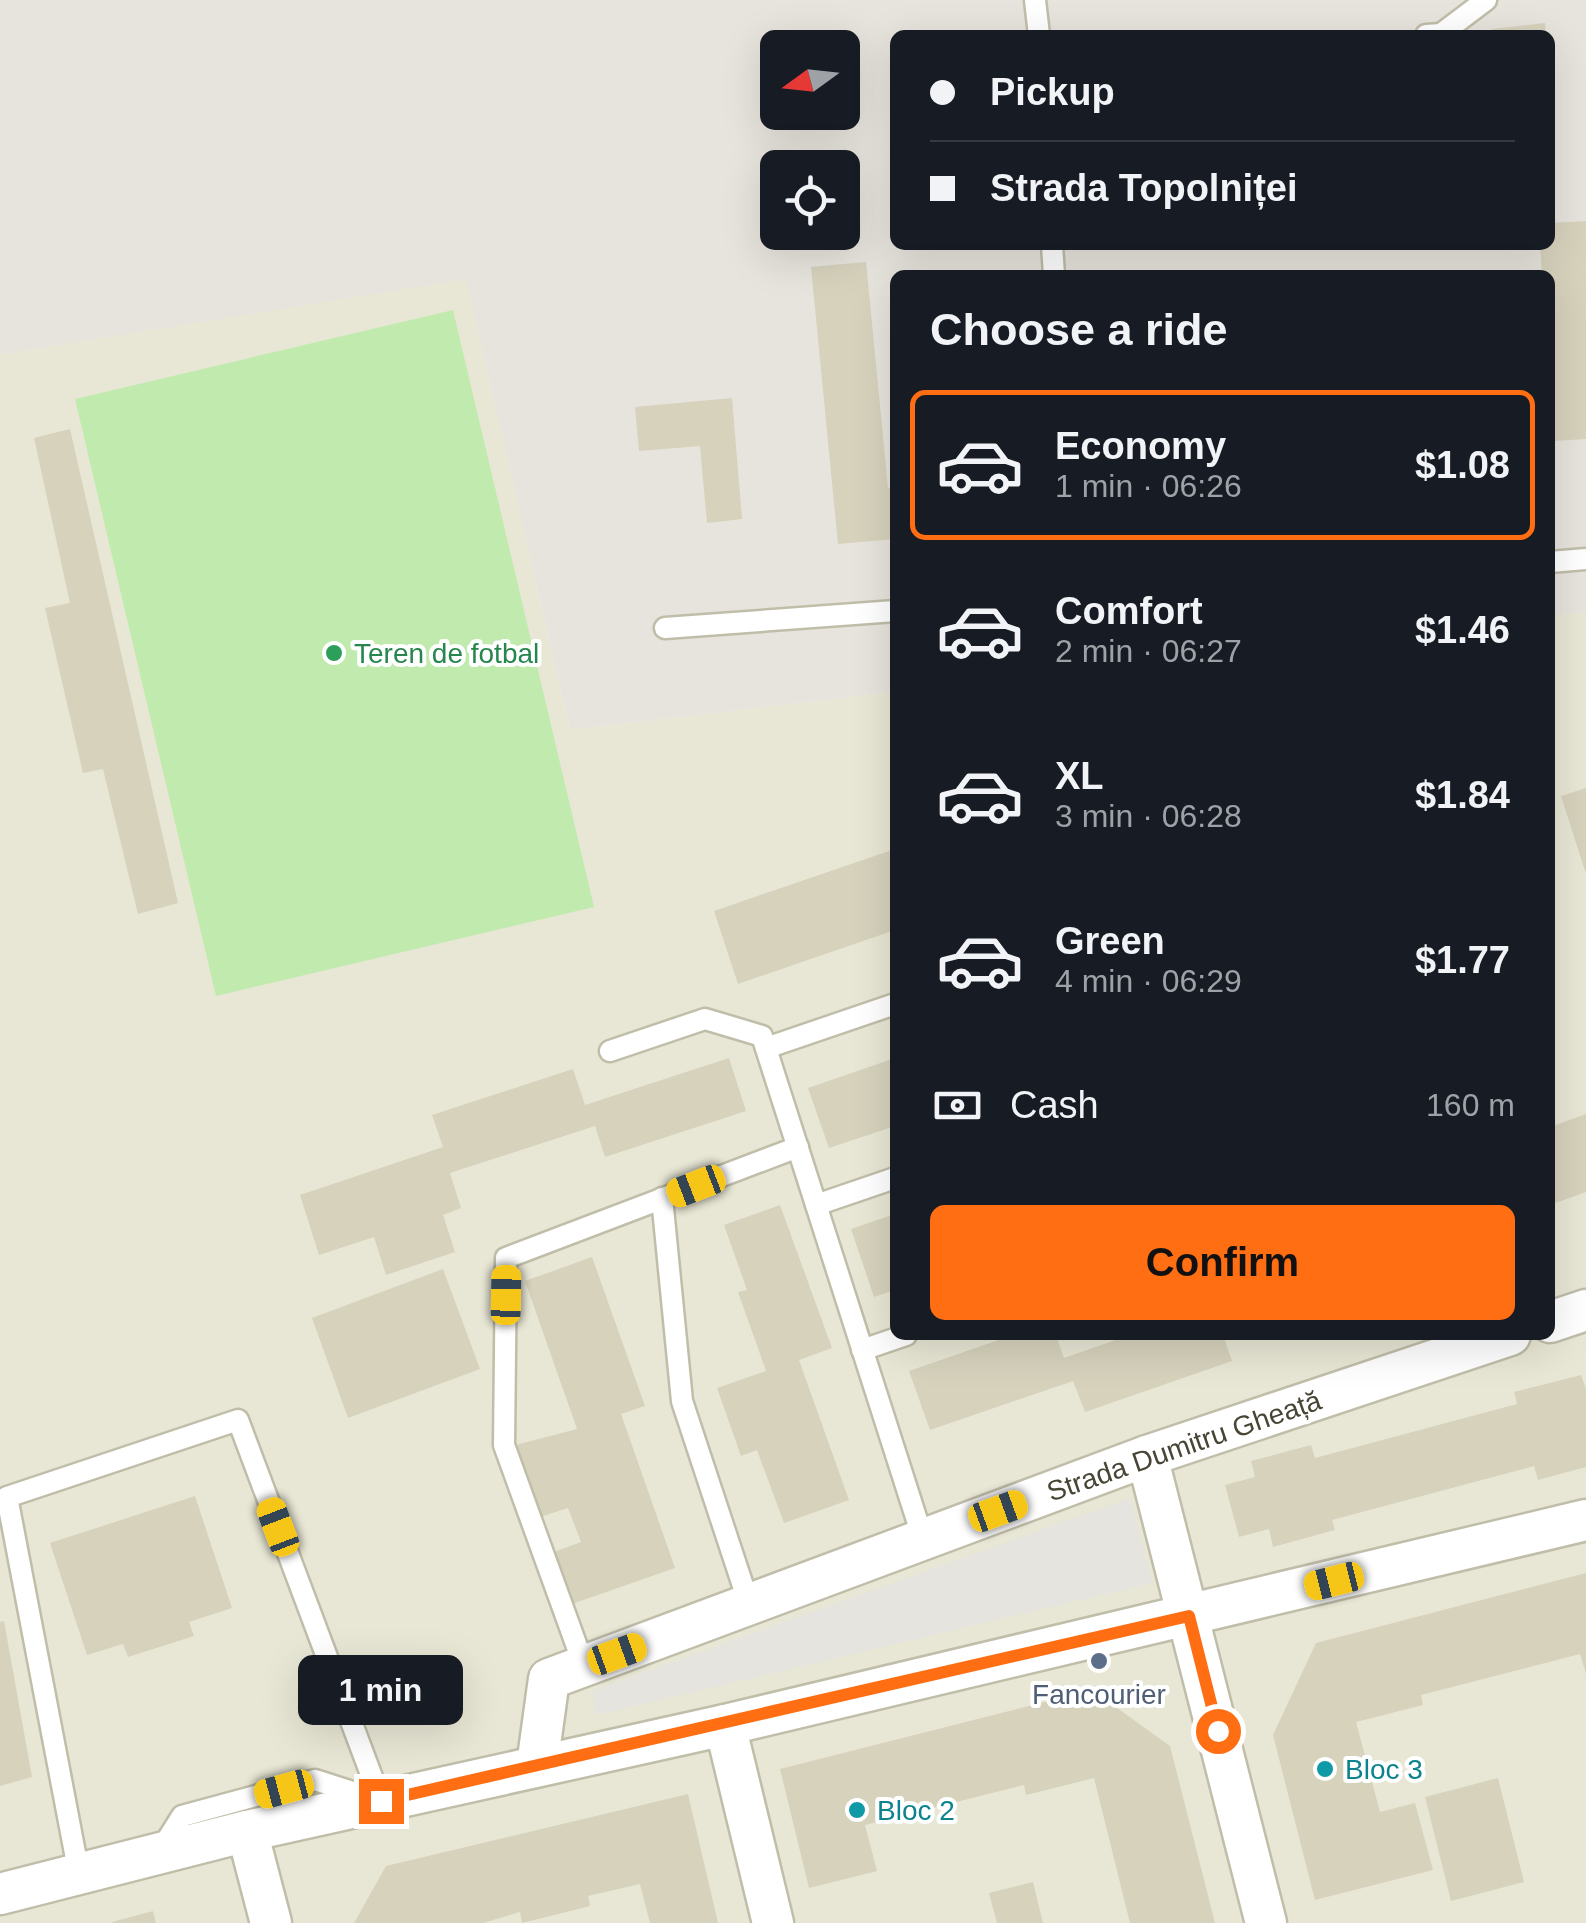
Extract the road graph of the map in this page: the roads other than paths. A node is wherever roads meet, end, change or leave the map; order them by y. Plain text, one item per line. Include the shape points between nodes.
1 (1036, 0) edge
2 (1486, 0) edge
3 (1038, 30) edge
4 (1447, 30) edge
5 (1586, 559) edge
6 (1555, 562) edge
7 (890, 610) edge
8 (665, 628) dead end
9 (890, 1006) edge
10 (766, 1048) junction
11 (610, 1051) dead end
12 (798, 1147) junction
13 (890, 1180) edge
14 (662, 1198) junction
15 (816, 1205) junction
16 (1586, 1310) edge
17 (1555, 1320) edge
18 (891, 1340) edge
19 (1495, 1340) edge
20 (862, 1350) junction
21 (1147, 1456) junction
22 (1586, 1520) edge
23 (924, 1539) junction
24 (749, 1604) junction
25 (1189, 1616) junction
26 (584, 1666) junction
27 (724, 1725) junction
28 (537, 1766) junction
29 (381, 1801) junction
30 (248, 1831) junction
31 (158, 1854) junction
32 (79, 1874) junction
33 (0, 1894) edge
34 (271, 1923) edge
35 (773, 1923) edge
36 (1266, 1923) edge

1 - 3 lane
2 - 4 lane
5 - 6 lane
7 - 8 lane
9 - 10 lane
10 - 11 lane via 762,1036 704,1019
10 - 12 lane
12 - 14 lane
12 - 15 lane
13 - 15 lane
14 - 24 lane via 682,1401
14 - 26 lane via 506,1258 504,1445
15 - 20 lane
16 - 17 street
18 - 20 lane
19 - 21 street, Strada Dumitru Gheață
20 - 23 lane
21 - 23 street, Strada Dumitru Gheață
21 - 25 street
22 - 25 street
23 - 24 street, Strada Dumitru Gheață
24 - 26 street, Strada Dumitru Gheață
25 - 27 street
25 - 36 street
26 - 28 street, Strada Dumitru Gheață via 549,1679
27 - 28 street
27 - 35 street
28 - 29 street
29 - 30 street
29 - 31 lane via 315,1780 182,1816
29 - 32 lane via 238,1420 7,1497
30 - 31 street
30 - 34 street
31 - 32 street
32 - 33 street

